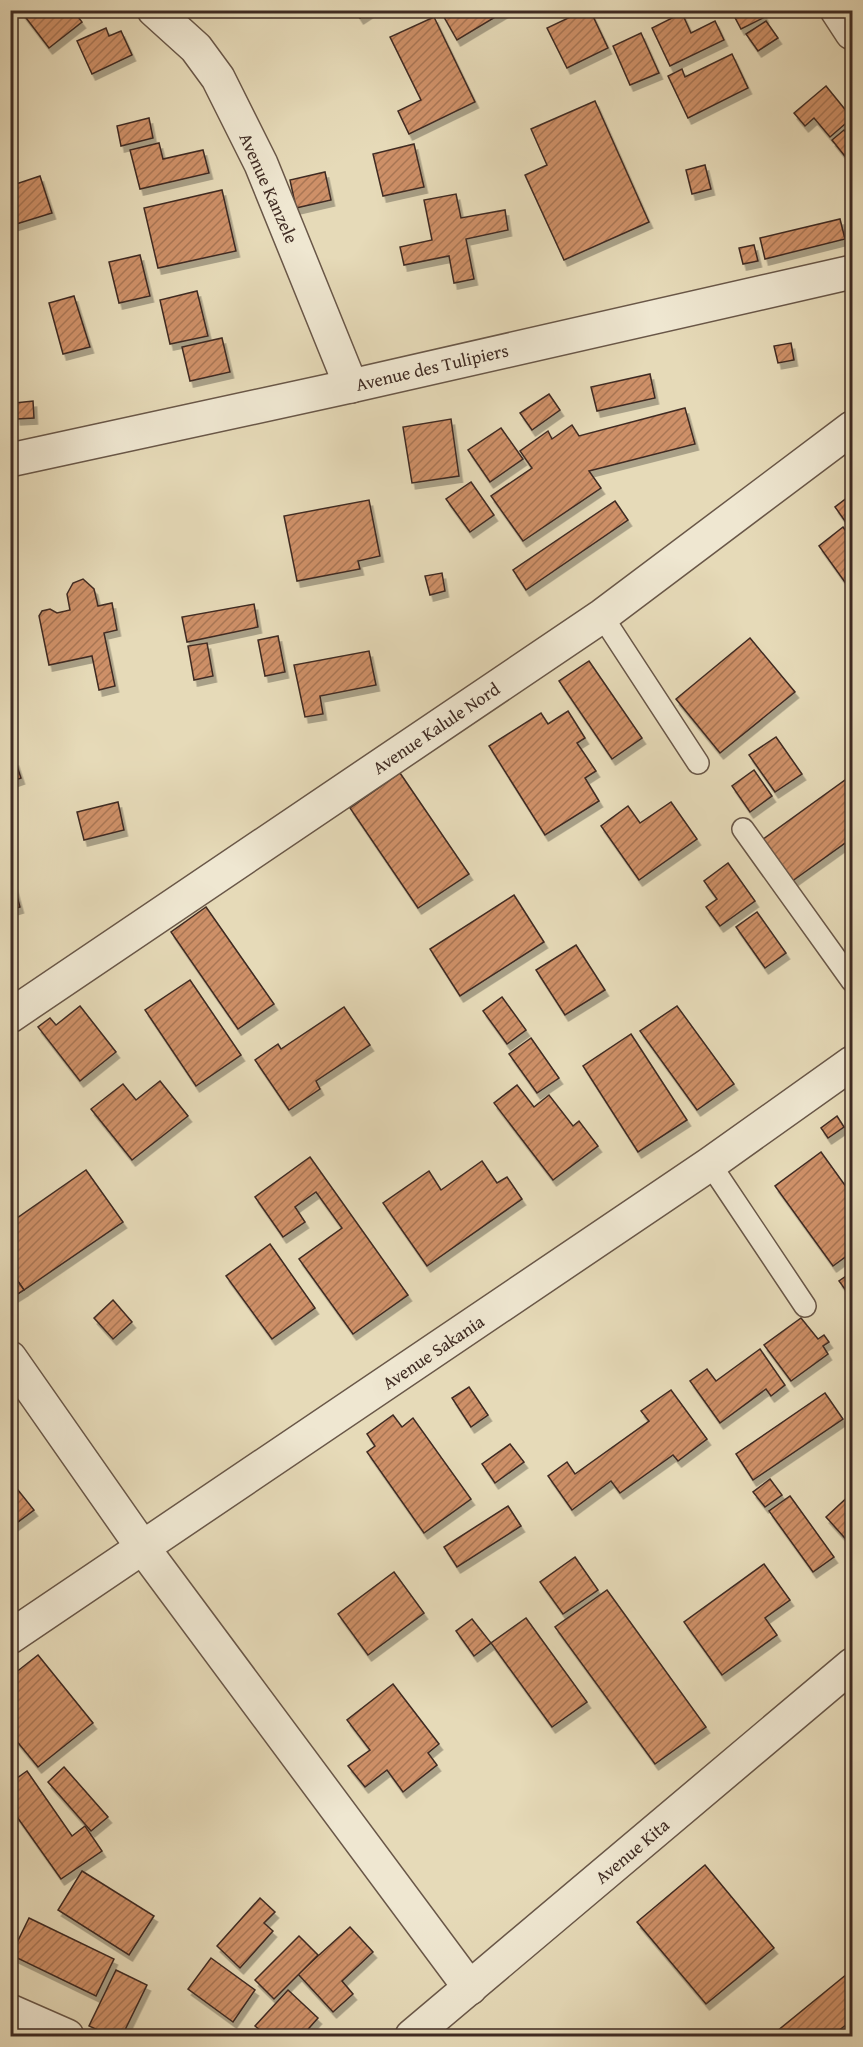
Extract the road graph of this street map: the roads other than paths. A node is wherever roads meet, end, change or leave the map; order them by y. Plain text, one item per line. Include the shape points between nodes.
1 (154, 10) edge
2 (837, 10) edge
3 (852, 33) edge
4 (852, 272) edge
5 (351, 386) junction
6 (852, 428) edge
7 (10, 460) edge
8 (602, 616) junction
9 (698, 763) dead end
10 (743, 829) dead end
11 (852, 981) edge
12 (10, 1016) edge
13 (852, 1063) edge
14 (710, 1164) junction
15 (805, 1306) dead end
16 (10, 1358) edge
17 (143, 1548) junction
18 (10, 1637) edge
19 (852, 1665) edge
20 (470, 1988) junction
21 (10, 2011) edge
22 (67, 2037) edge
23 (412, 2037) edge

1 - 5 street, Avenue Kanzele via 196,48 218,78 261,164
2 - 3 street
4 - 5 street, Avenue des Tulipiers
5 - 7 street, Avenue des Tulipiers
6 - 8 street, Avenue Kalule Nord
8 - 9 lane
8 - 12 street, Avenue Kalule Nord
10 - 11 lane
13 - 14 street, Avenue Sakania
14 - 15 lane
14 - 17 street, Avenue Sakania
16 - 17 street
17 - 18 street, Avenue Sakania
17 - 20 street
19 - 20 street, Avenue Kita
20 - 23 street, Avenue Kita
21 - 22 street

